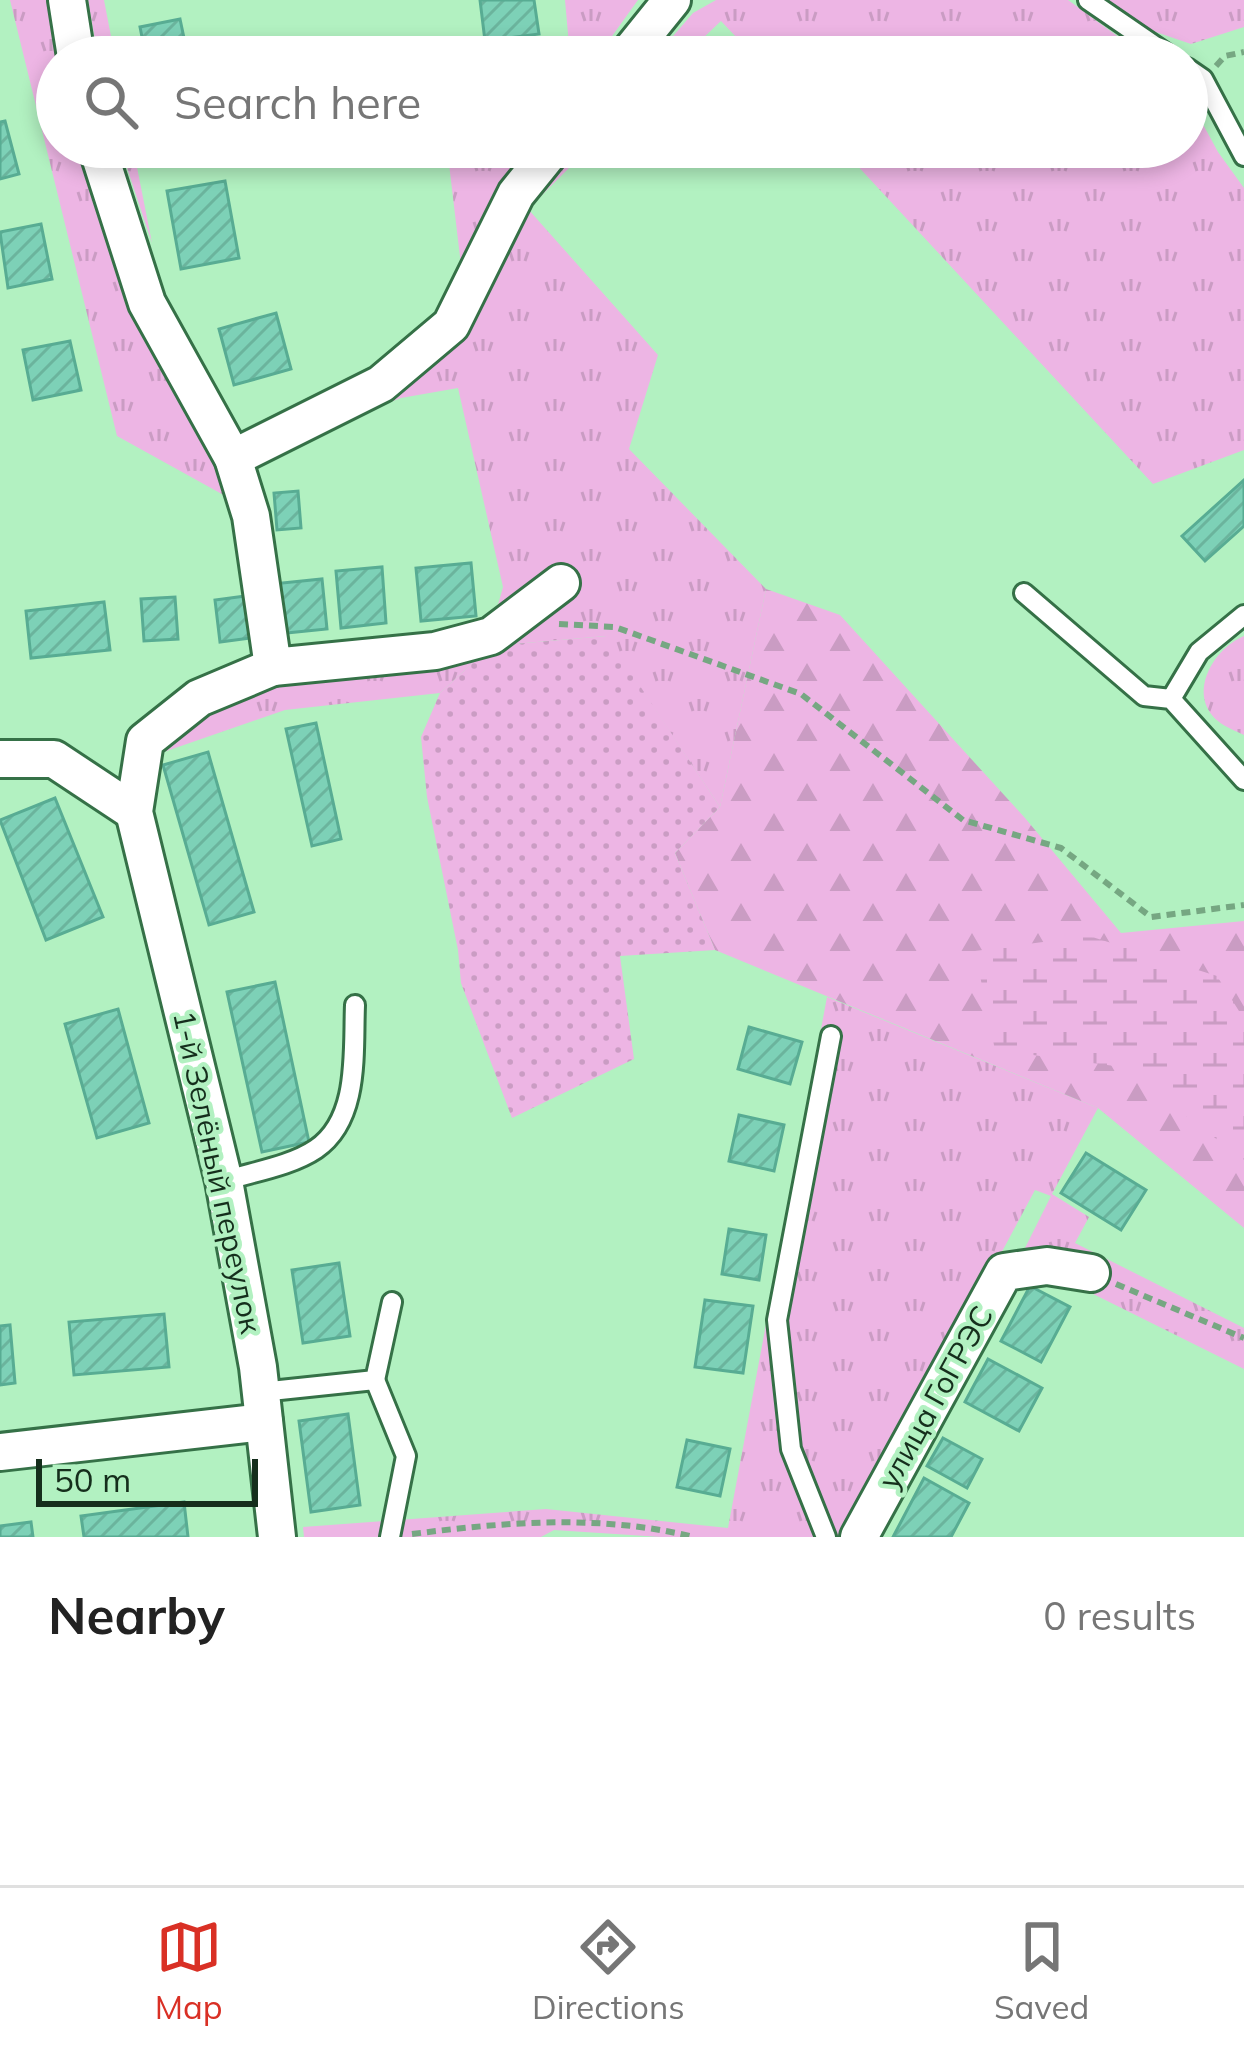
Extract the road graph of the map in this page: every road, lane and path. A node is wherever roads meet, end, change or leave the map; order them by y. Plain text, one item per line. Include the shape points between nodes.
1 (68, 0) edge
2 (672, 0) edge
3 (1088, 0) edge
4 (73, 36) edge
5 (643, 36) edge
6 (1141, 36) edge
7 (1208, 90) edge
8 (1244, 156) edge
9 (104, 168) edge
10 (537, 168) edge
11 (233, 458) junction
12 (561, 583) dead end
13 (1024, 593) dead end
14 (1244, 614) edge
15 (514, 621) junction
16 (273, 667) junction
17 (1171, 699) junction
18 (0, 759) edge
19 (1244, 780) edge
20 (134, 812) junction
21 (1244, 905) edge
22 (355, 1005) dead end
23 (831, 1036) dead end
24 (224, 1181) junction
25 (1091, 1273) joint
26 (392, 1302) dead end
27 (1244, 1338) edge
28 (375, 1380) junction
29 (262, 1407) junction
30 (0, 1452) edge
31 (277, 1537) edge
32 (390, 1537) edge
33 (694, 1537) edge
34 (826, 1537) edge
35 (859, 1537) edge

1 - 4 street
2 - 5 street
3 - 6 lane
7 - 8 lane
9 - 11 street via 147,303
10 - 11 street via 451,325 382,384
11 - 16 street via 251,516
12 - 15 street
13 - 17 lane via 1144,696
14 - 17 lane via 1199,652
15 - 16 street via 435,651
15 - 21 path via 615,627 801,694 963,820 1061,848 1150,917
16 - 20 street via 199,698 146,741
17 - 19 lane
18 - 20 street via 54,759
20 - 24 street, 1-й Зелёный переулок
22 - 24 lane via 352,1090 336,1124 317,1149
23 - 34 lane via 777,1320 790,1449
24 - 29 street, 1-й Зелёный переулок
25 - 27 path
25 - 35 street, улица ГоГРЭС via 1048,1266 1004,1272
26 - 28 lane
28 - 29 lane
28 - 32 lane via 406,1456
29 - 30 street
29 - 31 street, 1-й Зелёный переулок
32 - 33 path via 560,1520

